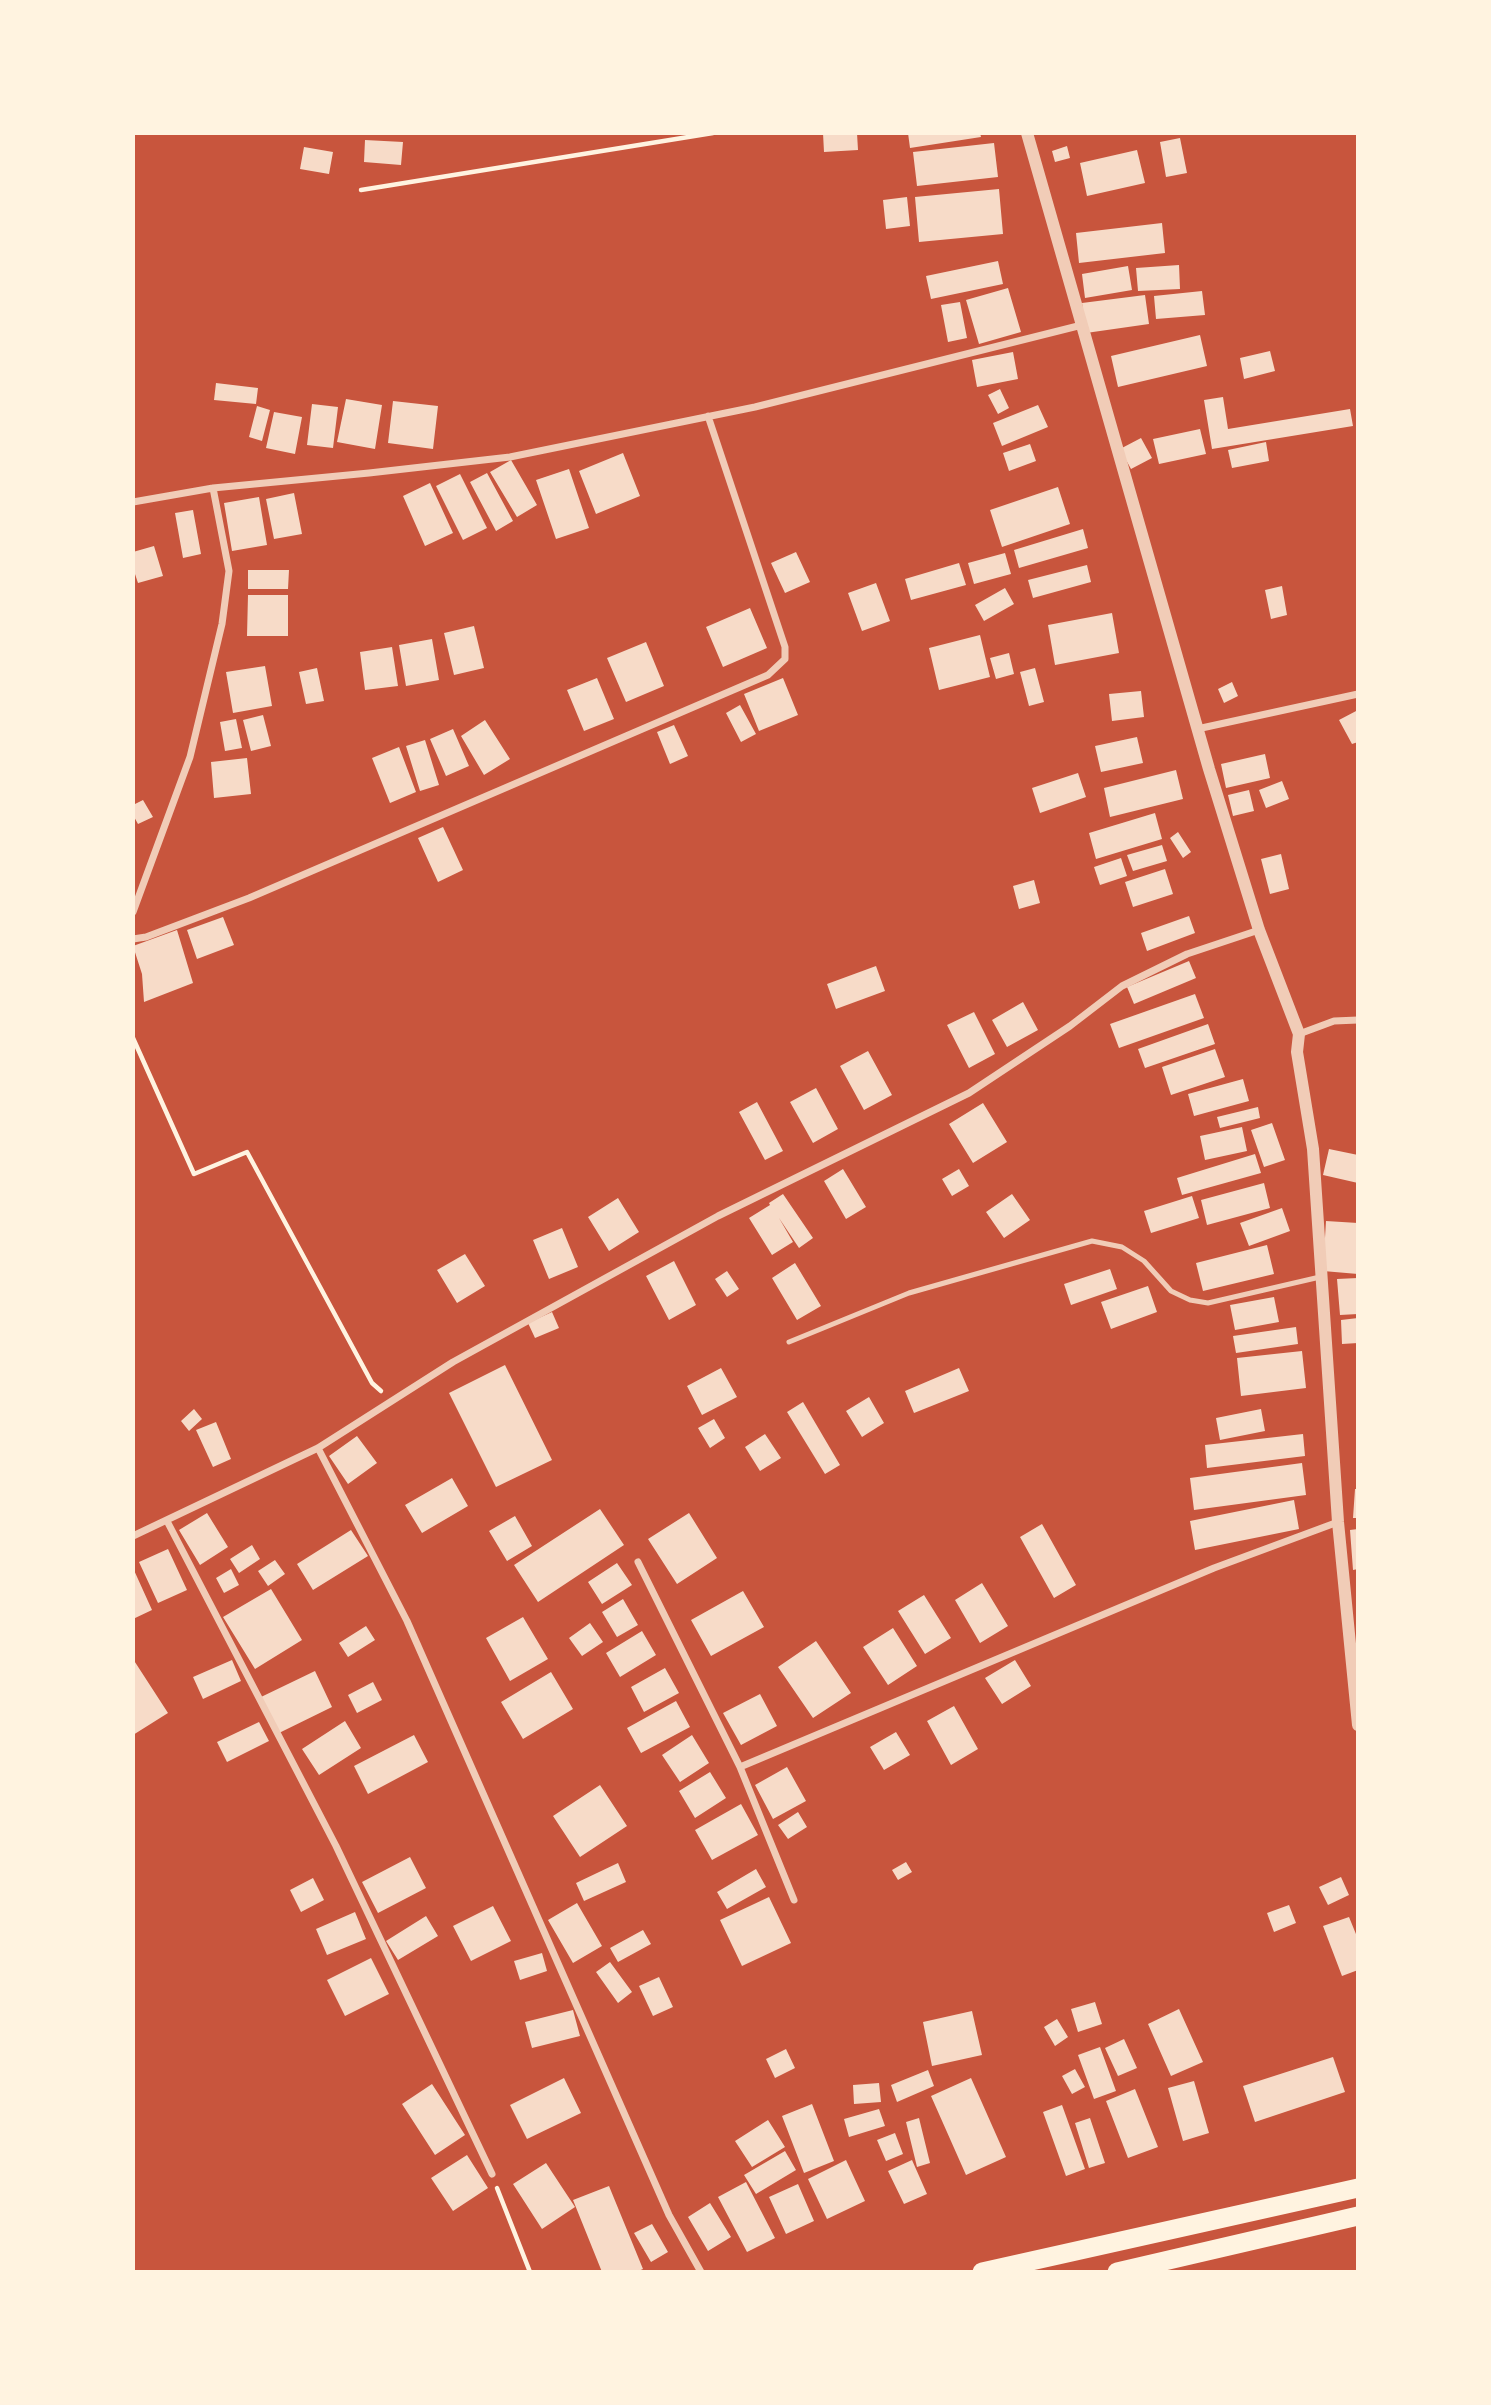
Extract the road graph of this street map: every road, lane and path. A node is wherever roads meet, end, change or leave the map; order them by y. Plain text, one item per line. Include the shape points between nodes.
1 (713, 133) edge
2 (1027, 133) edge
3 (361, 190) dead end
4 (1082, 325) junction
5 (708, 416) junction
6 (213, 488) junction
7 (133, 502) edge
8 (1358, 694) edge
9 (1197, 729) junction
10 (133, 912) edge
11 (1259, 930) junction
12 (133, 940) edge
13 (1358, 1020) edge
14 (1299, 1034) junction
15 (133, 1038) edge
16 (1321, 1276) junction
17 (789, 1342) dead end
18 (391, 1401) junction
19 (318, 1448) junction
20 (167, 1521) junction
21 (1338, 1522) junction
22 (133, 1536) edge
23 (638, 1562) dead end
24 (1358, 1726) edge
25 (740, 1767) junction
26 (794, 1900) dead end
27 (492, 2174) joint
28 (1358, 2188) edge
29 (1358, 2216) edge
30 (530, 2272) edge
31 (701, 2272) edge
32 (982, 2272) edge
33 (1117, 2272) edge

1 - 3 path
2 - 4 street
4 - 5 street
4 - 9 street
5 - 6 street via 510,457
5 - 12 street via 785,648 785,659 768,675 249,898
6 - 7 street
6 - 10 street via 229,571 222,624 190,757
8 - 9 street
9 - 11 street
11 - 14 street
11 - 18 street via 1187,954 1122,986 969,1094 718,1216
13 - 14 street via 1334,1021
14 - 16 street via 1297,1052 1313,1149
15 - 18 path via 194,1174 247,1152 372,1383
16 - 17 lane via 1208,1303 1171,1291 1144,1261 1122,1247 1092,1241 909,1293
16 - 21 street
18 - 19 street
19 - 20 street
19 - 31 street via 407,1621 669,2215
20 - 22 street
20 - 27 street via 336,1846
21 - 24 street
21 - 25 street via 1214,1568
23 - 25 street
25 - 26 street
27 - 30 path
28 - 32 highway
29 - 33 highway

